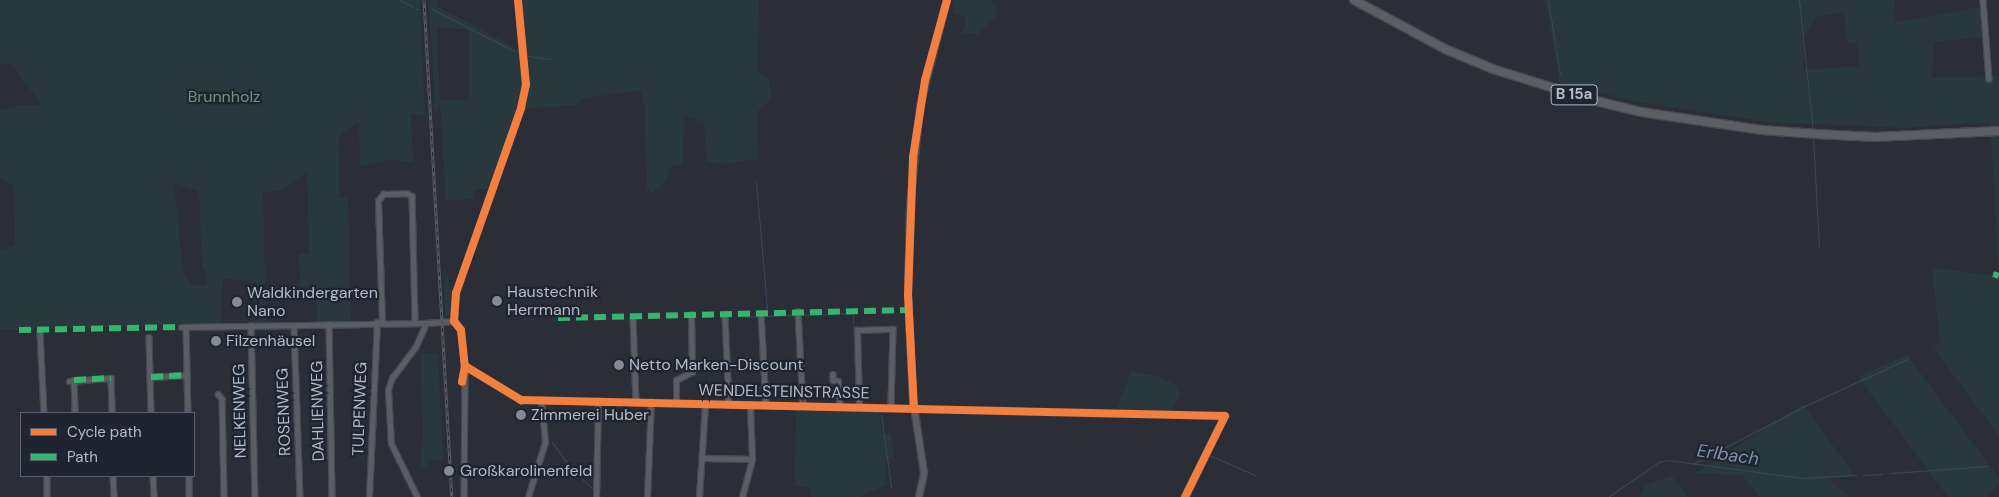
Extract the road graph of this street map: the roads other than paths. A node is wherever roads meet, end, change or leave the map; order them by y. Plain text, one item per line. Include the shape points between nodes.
1 (947, 0) edge
2 (1354, 0) edge
3 (1983, 0) edge
4 (1988, 79) dead end
5 (1999, 131) edge
6 (456, 293) dead end
7 (798, 311) dead end
8 (761, 313) dead end
9 (725, 314) dead end
10 (691, 315) dead end
11 (633, 317) dead end
12 (415, 320) junction
13 (454, 321) junction
14 (380, 322) junction
15 (426, 323) junction
16 (329, 324) junction
17 (251, 325) junction
18 (294, 326) junction
19 (40, 332) dead end
20 (149, 337) dead end
21 (465, 366) junction
22 (833, 374) dead end
23 (187, 375) junction
24 (151, 377) junction
25 (218, 394) dead end
26 (541, 400) junction
27 (598, 401) junction
28 (636, 402) junction
29 (651, 402) junction
30 (676, 402) junction
31 (705, 404) junction
32 (729, 405) junction
33 (750, 405) junction
34 (766, 405) junction
35 (803, 406) junction
36 (840, 406) junction
37 (859, 406) junction
38 (891, 408) junction
39 (914, 409) junction
40 (44, 412) edge
41 (75, 412) edge
42 (112, 412) edge
43 (151, 412) edge
44 (188, 412) edge
45 (1112, 414) dead end
46 (704, 458) junction
47 (752, 459) junction
48 (47, 477) edge
49 (113, 477) edge
50 (153, 477) edge
51 (189, 477) edge
52 (47, 497) edge
53 (114, 497) edge
54 (154, 497) edge
55 (189, 497) edge
56 (224, 497) edge
57 (255, 497) edge
58 (300, 497) edge
59 (332, 497) edge
60 (369, 497) edge
61 (417, 497) edge
62 (464, 497) edge
63 (529, 497) edge
64 (596, 497) edge
65 (647, 497) edge
66 (699, 497) edge
67 (742, 497) edge
68 (919, 497) edge

1 - 39 street via 920,106 910,207 908,295
2 - 5 highway, B 15a via 1445,49 1558,90 1641,112 1762,130 1813,134 1875,137
3 - 4 street
6 - 13 street
7 - 35 street
8 - 34 street
9 - 32 street
10 - 30 street via 692,372 676,380
11 - 28 street
12 - 14 street
12 - 14 street, TULPENWEG via 412,196 394,194 381,195 378,201
12 - 15 street
13 - 15 street
13 - 21 street via 461,330
14 - 16 street
14 - 60 street, TULPENWEG
15 - 61 street via 416,348 392,378 388,390 391,444
16 - 18 street
16 - 59 street, DAHLIENWEG
17 - 18 street
17 - 23 street via 183,327
17 - 57 street, NELKENWEG
18 - 58 street, ROSENWEG
19 - 40 street
20 - 24 street
21 - 26 street, WENDELSTEINSTRASSE via 490,379 512,397
21 - 62 street
22 - 36 street via 833,380 838,381
23 - 24 street
23 - 44 street
24 - 43 street
25 - 56 street via 222,399
26 - 27 street, WENDELSTEINSTRASSE
26 - 63 street via 545,442
27 - 28 street, WENDELSTEINSTRASSE
27 - 64 street
28 - 29 street, WENDELSTEINSTRASSE
29 - 30 street, WENDELSTEINSTRASSE
29 - 65 street
30 - 31 street, WENDELSTEINSTRASSE
31 - 32 street, WENDELSTEINSTRASSE
31 - 46 street
32 - 33 street, WENDELSTEINSTRASSE
33 - 34 street, WENDELSTEINSTRASSE
33 - 47 street
34 - 35 street, WENDELSTEINSTRASSE
35 - 36 street, WENDELSTEINSTRASSE
36 - 37 street, WENDELSTEINSTRASSE
37 - 38 street, WENDELSTEINSTRASSE
37 - 38 street via 856,330 893,329
38 - 39 street, WENDELSTEINSTRASSE
39 - 45 street, WENDELSTEINSTRASSE
39 - 68 street via 924,468
41 - 42 street via 72,380 111,378
46 - 47 street
46 - 66 street
47 - 67 street
48 - 52 street
49 - 53 street
50 - 54 street
51 - 55 street

